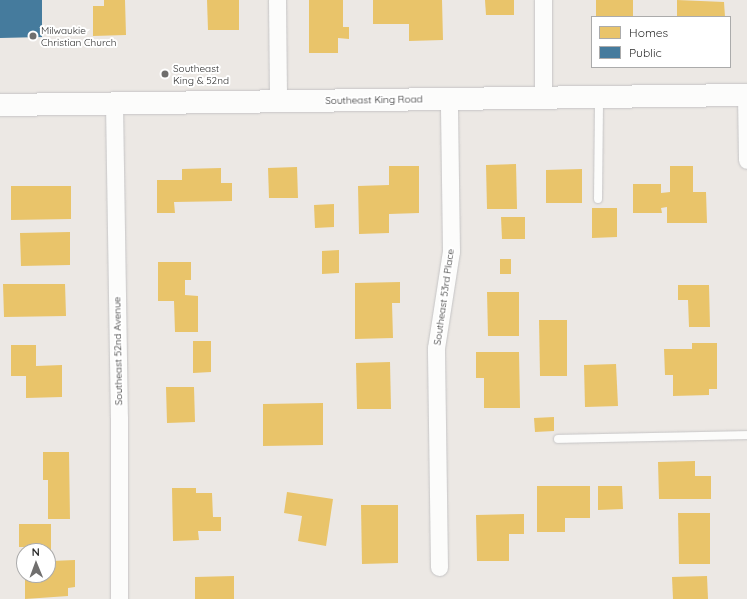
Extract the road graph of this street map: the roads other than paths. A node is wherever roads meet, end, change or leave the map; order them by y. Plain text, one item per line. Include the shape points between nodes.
1 (277, 0) edge
2 (543, 0) edge
3 (747, 95) edge
4 (599, 97) junction
5 (543, 98) junction
6 (449, 99) junction
7 (278, 102) junction
8 (114, 104) junction
9 (0, 105) edge
10 (747, 160) edge
11 (598, 199) dead end
12 (747, 435) edge
13 (558, 438) dead end
14 (439, 567) dead end
15 (119, 599) edge

1 - 7 street
2 - 5 street
3 - 4 main road, Southeast King Road
3 - 10 street
4 - 5 main road, Southeast King Road
4 - 11 lane
5 - 6 main road, Southeast King Road
6 - 7 main road, Southeast King Road
6 - 14 street, Southeast 53rd Place via 451,251 436,348
7 - 8 main road, Southeast King Road
8 - 9 main road, Southeast King Road
8 - 15 street, Southeast 52nd Avenue
12 - 13 lane

